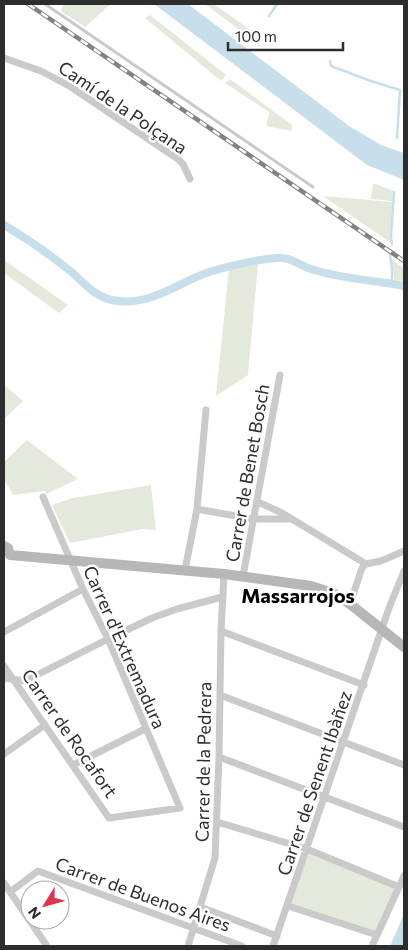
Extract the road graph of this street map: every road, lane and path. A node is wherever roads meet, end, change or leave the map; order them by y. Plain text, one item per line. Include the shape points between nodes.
1 (45, 4) edge
2 (4, 58) edge
3 (190, 179) dead end
4 (313, 187) dead end
5 (280, 375) dead end
6 (206, 410) dead end
7 (43, 496) dead end
8 (258, 502) junction
9 (197, 509) junction
10 (253, 519) junction
11 (292, 519) junction
12 (404, 551) edge
13 (6, 554) edge
14 (71, 560) junction
15 (366, 564) junction
16 (185, 570) junction
17 (404, 571) edge
18 (224, 574) junction
19 (243, 576) junction
20 (83, 589) junction
21 (222, 597) junction
22 (350, 604) junction
23 (382, 630) junction
24 (221, 631) junction
25 (4, 632) edge
26 (108, 639) junction
27 (404, 647) edge
28 (4, 666) edge
29 (4, 678) edge
30 (14, 680) junction
31 (364, 685) junction
32 (220, 695) junction
33 (45, 725) junction
34 (145, 729) junction
35 (344, 743) junction
36 (4, 754) edge
37 (219, 756) junction
38 (73, 765) junction
39 (404, 765) edge
40 (324, 798) junction
41 (109, 818) joint
42 (217, 822) junction
43 (404, 827) edge
44 (307, 849) junction
45 (404, 876) edge
46 (4, 883) edge
47 (400, 887) junction
48 (10, 892) junction
49 (288, 906) junction
50 (200, 907) junction
51 (194, 928) junction
52 (377, 935) junction
53 (277, 936) junction
54 (47, 946) edge
55 (188, 946) edge
56 (242, 946) edge
57 (273, 946) edge
58 (372, 946) edge

1 - 4 lane
2 - 3 street, Camí de la Polçana via 41,72 84,96 178,159
5 - 8 street, Carrer de Benet Bosch
6 - 9 street
7 - 14 street, Carrer d'Extremadura
8 - 10 street, Carrer de Benet Bosch
8 - 11 street
9 - 10 street
9 - 16 street
10 - 11 street
10 - 19 street, Carrer de Benet Bosch
11 - 15 street
12 - 15 street
13 - 14 street
14 - 16 street
14 - 20 street, Carrer d'Extremadura
15 - 22 street
16 - 18 street
17 - 23 street, Carrer de Senent Ibàñez
18 - 19 street
18 - 21 street, Carrer de la Pedrera
19 - 22 street via 318,588
20 - 25 street
20 - 26 street, Carrer d'Extremadura
21 - 24 street, Carrer de la Pedrera
21 - 26 street via 152,618
22 - 23 street
23 - 27 street
23 - 31 street, Carrer de Senent Ibàñez
24 - 31 street
24 - 32 street, Carrer de la Pedrera
26 - 30 street via 25,681
26 - 34 street, Carrer d'Extremadura
28 - 30 street, Carrer de Rocafort
29 - 30 street
30 - 33 street, Carrer de Rocafort
31 - 35 street, Carrer de Senent Ibàñez
32 - 35 street
32 - 37 street, Carrer de la Pedrera
33 - 36 street
33 - 38 street, Carrer de Rocafort
34 - 38 street
34 - 41 street, Carrer d'Extremadura via 180,808
35 - 39 street
35 - 40 street, Carrer de Senent Ibàñez
37 - 40 street
37 - 42 street, Carrer de la Pedrera
38 - 41 street, Carrer de Rocafort
40 - 43 street
40 - 44 street, Carrer de Senent Ibàñez
42 - 44 street
42 - 50 street, Carrer de la Pedrera via 215,858
44 - 47 street
44 - 49 street, Carrer de Senent Ibàñez
45 - 47 street
46 - 48 street
47 - 52 street
48 - 51 street, Carrer de Buenos Aires via 38,871
48 - 54 street
49 - 52 street
49 - 53 street, Carrer de Senent Ibàñez
50 - 51 street, Carrer de la Pedrera
50 - 53 street
51 - 55 street, Carrer de la Pedrera
51 - 56 street, Carrer de Buenos Aires
52 - 58 street
53 - 57 street, Carrer de Senent Ibàñez

